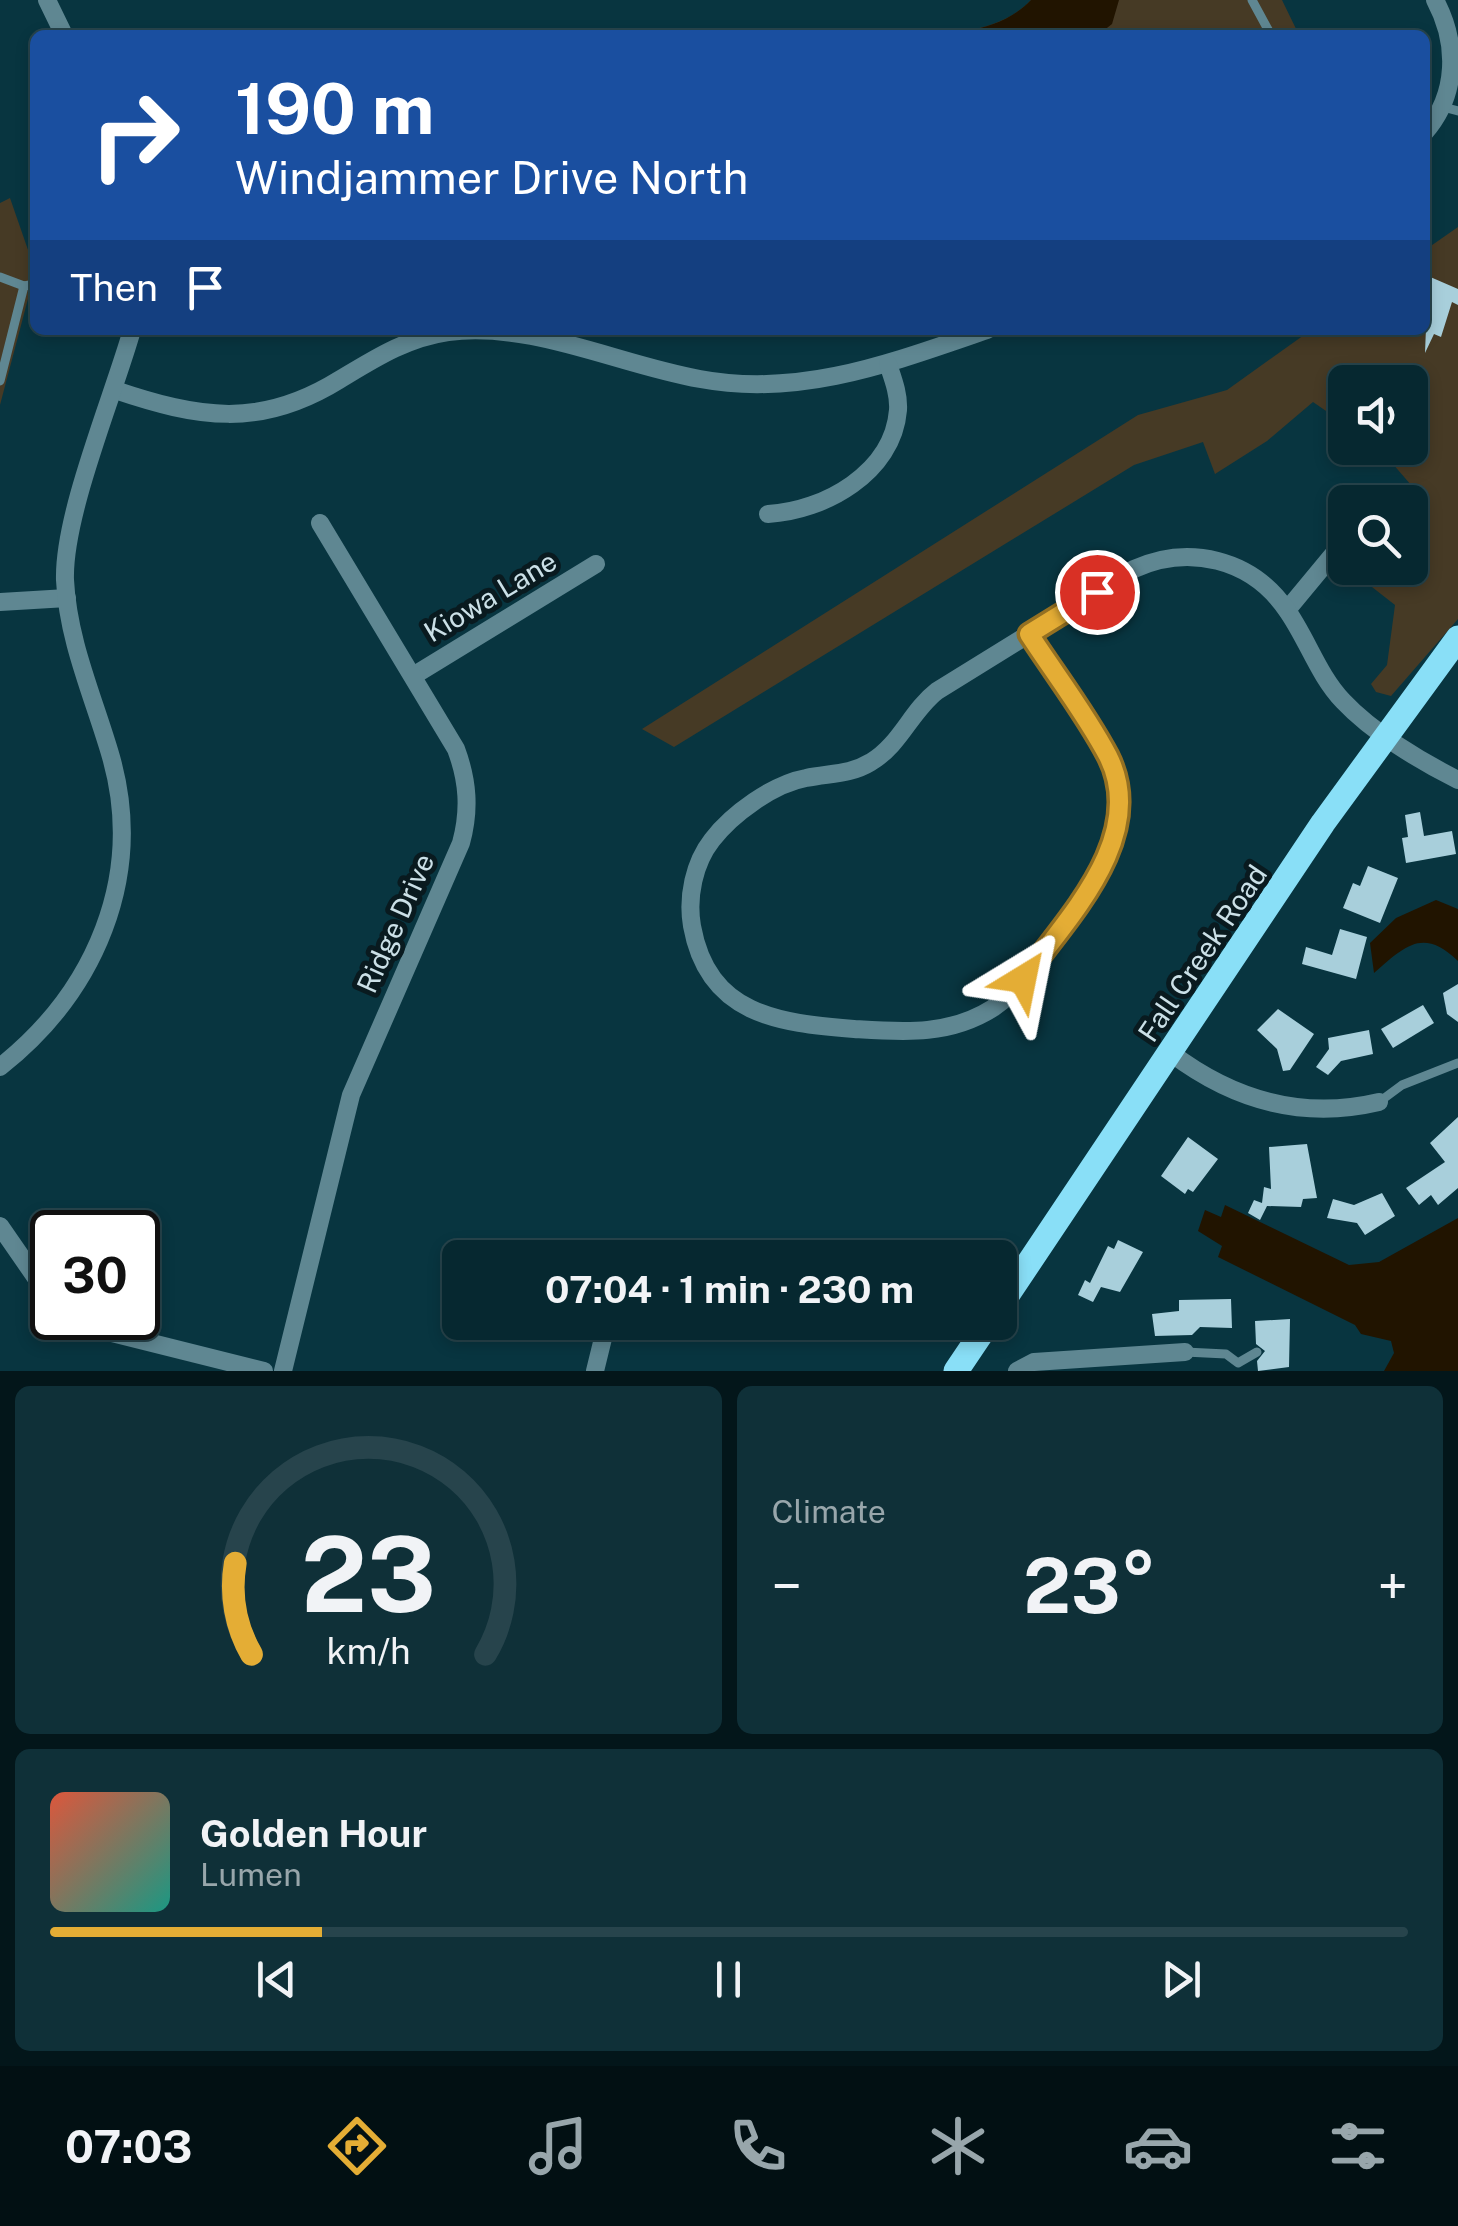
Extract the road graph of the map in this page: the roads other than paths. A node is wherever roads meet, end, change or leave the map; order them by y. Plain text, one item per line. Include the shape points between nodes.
1 (47, 0) edge
2 (1252, 0) edge
3 (1435, 0) edge
4 (62, 30) edge
5 (1269, 30) edge
6 (1456, 58) edge
7 (1450, 109) edge
8 (1430, 127) edge
9 (0, 277) edge
10 (30, 285) edge
11 (131, 335) edge
12 (446, 335) edge
13 (504, 335) edge
14 (972, 335) edge
15 (888, 364) junction
16 (0, 381) edge
17 (115, 390) junction
18 (768, 514) dead end
19 (320, 523) dead end
20 (1328, 561) edge
21 (596, 564) dead end
22 (67, 598) junction
23 (0, 602) edge
24 (1287, 610) junction
25 (1029, 634) junction
26 (1458, 638) edge
27 (412, 676) junction
28 (1386, 734) junction
29 (1458, 780) edge
30 (1171, 1053) junction
31 (1458, 1063) edge
32 (0, 1067) edge
33 (1379, 1102) joint
34 (0, 1226) edge
35 (30, 1269) edge
36 (1017, 1281) edge
37 (140, 1340) edge
38 (602, 1340) edge
39 (976, 1340) edge
40 (1185, 1352) joint
41 (1257, 1352) dead end
42 (264, 1371) edge
43 (282, 1371) edge
44 (594, 1371) edge
45 (956, 1371) edge
46 (1017, 1371) edge

1 - 4 street
2 - 5 lane
3 - 6 street
6 - 7 street
7 - 8 street
9 - 10 lane
10 - 16 lane
11 - 17 street
12 - 17 street via 405,343 305,399 257,413 198,414
13 - 15 street via 730,384 805,383
14 - 15 street
15 - 18 street via 898,411 883,454 866,473 813,506
17 - 22 street via 74,518
19 - 27 street, Ridge Drive
20 - 24 street
21 - 27 street, Kiowa Lane
22 - 23 street
22 - 32 street via 74,644 117,786 117,884 84,974 32,1042
24 - 25 street via 1241,569 1186,556 1134,569
24 - 28 street via 1332,689
25 - 25 street via 923,702 884,754 850,772 782,786 710,842 690,896 696,947 722,989 762,1016 903,1032 948,1028 1006,997 1108,854 1120,796 1108,756
26 - 28 main road, Fall Creek Road
27 - 43 street, Ridge Drive via 462,765 465,829 351,1096
28 - 29 street
28 - 30 main road, Fall Creek Road
30 - 33 street via 1217,1084 1257,1100 1338,1111
30 - 36 main road, Fall Creek Road
31 - 33 lane via 1402,1084
34 - 35 street
37 - 42 street
38 - 44 street
39 - 45 main road
40 - 41 lane via 1226,1354 1238,1364
40 - 46 street via 1034,1362

